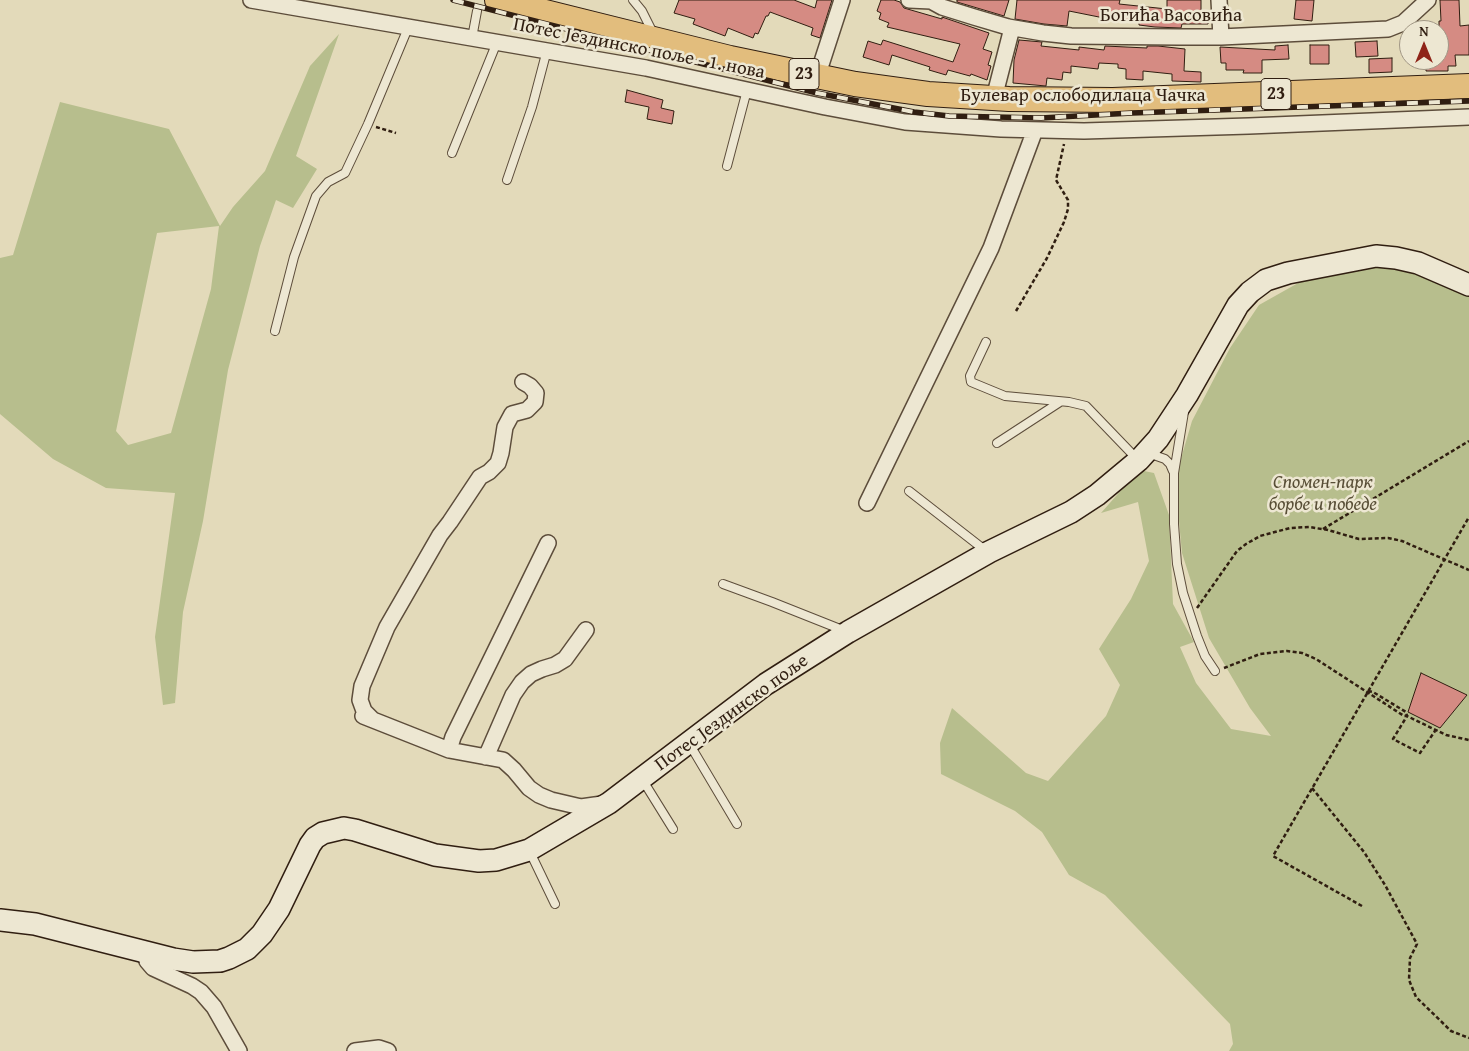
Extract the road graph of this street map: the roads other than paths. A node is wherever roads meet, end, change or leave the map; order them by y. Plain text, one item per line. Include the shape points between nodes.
1 (251, 0) edge
2 (633, 0) edge
3 (842, 0) edge
4 (910, 0) edge
5 (931, 0) edge
6 (1220, 0) edge
7 (1428, 0) edge
8 (487, 5) edge
9 (408, 28) junction
10 (1012, 28) junction
11 (1221, 37) junction
12 (472, 38) junction
13 (655, 40) junction
14 (497, 42) junction
15 (547, 50) junction
16 (816, 77) junction
17 (1469, 86) edge
18 (747, 90) junction
19 (994, 98) junction
20 (1469, 117) edge
21 (1035, 130) junction
22 (452, 153) dead end
23 (727, 166) dead end
24 (507, 180) dead end
25 (1469, 285) edge
26 (275, 331) dead end
27 (986, 342) dead end
28 (523, 382) dead end
29 (1187, 395) junction
30 (1060, 402) junction
31 (997, 443) dead end
32 (1142, 456) junction
33 (1174, 473) junction
34 (908, 491) dead end
35 (867, 504) dead end
36 (548, 543) dead end
37 (988, 552) junction
38 (723, 584) dead end
39 (586, 630) dead end
40 (848, 632) junction
41 (1216, 671) road end
42 (688, 743) junction
43 (449, 750) junction
44 (486, 757) junction
45 (642, 779) junction
46 (609, 803) junction
47 (737, 824) dead end
48 (674, 829) dead end
49 (529, 850) junction
50 (554, 904) dead end
51 (0, 920) edge
52 (147, 953) junction
53 (228, 1034) junction
54 (235, 1051) edge
55 (239, 1051) edge
56 (354, 1051) edge
57 (388, 1051) edge

1 - 9 street, Потес Јездинско поље - 1. нова
2 - 13 lane via 650,25
3 - 16 street
4 - 5 street, Богића Васовића
5 - 10 street, Богића Васовића via 953,11
6 - 11 street
7 - 11 street, Богића Васовића via 1403,23 1388,29
8 - 12 lane
8 - 13 main road, Булевар ослободилаца Чачка / 23
9 - 12 street, Потес Јездинско поље - 1. нова
9 - 26 lane via 345,173 328,182 316,196 294,257
10 - 11 street, Богића Васовића via 1072,36
10 - 19 street
12 - 14 street, Потес Јездинско поље - 1. нова
13 - 16 main road, Булевар ослободилаца Чачка / 23
14 - 15 street, Потес Јездинско поље - 1. нова
14 - 22 lane
15 - 18 street, Потес Јездинско поље - 1. нова
15 - 24 lane
16 - 19 main road, Булевар ослободилаца Чачка / 23 via 888,89
17 - 19 main road, Булевар ослободилаца Чачка / 23 via 1133,99
18 - 21 street, Потес Јездинско поље - 1. нова via 905,122
18 - 23 lane
20 - 21 street, Потес Јездинско поље - 1. нова
21 - 35 street via 991,248
25 - 29 main road, Потес Јездинско поље via 1418,263 1376,256 1266,280 1238,305
27 - 30 lane via 970,376 971,382 1005,396
28 - 43 street via 536,393 535,402 527,410 512,414 505,427 498,463 480,477 440,535 387,627 362,686 360,700 366,717
29 - 32 main road, Потес Јездинско поље via 1172,420
29 - 33 lane
30 - 31 lane
30 - 32 lane via 1086,406
32 - 33 lane via 1164,459
32 - 37 main road, Потес Јездинско поље via 1097,495 1071,512
33 - 41 lane via 1176,556 1183,593 1205,656
34 - 37 lane
36 - 43 street
37 - 40 main road, Потес Јездинско поље
38 - 40 lane
39 - 44 street via 565,659 531,674 522,682
40 - 42 main road, Потес Јездинско поље via 766,684
42 - 45 main road, Потес Јездинско поље
42 - 47 lane
43 - 44 street
44 - 46 street via 503,760 539,796 581,806
45 - 46 main road, Потес Јездинско поље
45 - 48 lane
46 - 49 main road, Потес Јездинско поље
49 - 50 lane
49 - 52 main road, Потес Јездинско поље via 496,860 459,859 435,856 355,830 332,830 323,833 310,845 279,909 247,949 229,958 209,962
51 - 52 main road, Потес Јездинско поље via 35,924
52 - 53 street via 147,961 153,968 201,992 214,1007
53 - 54 street
53 - 55 street
56 - 57 street via 379,1048

